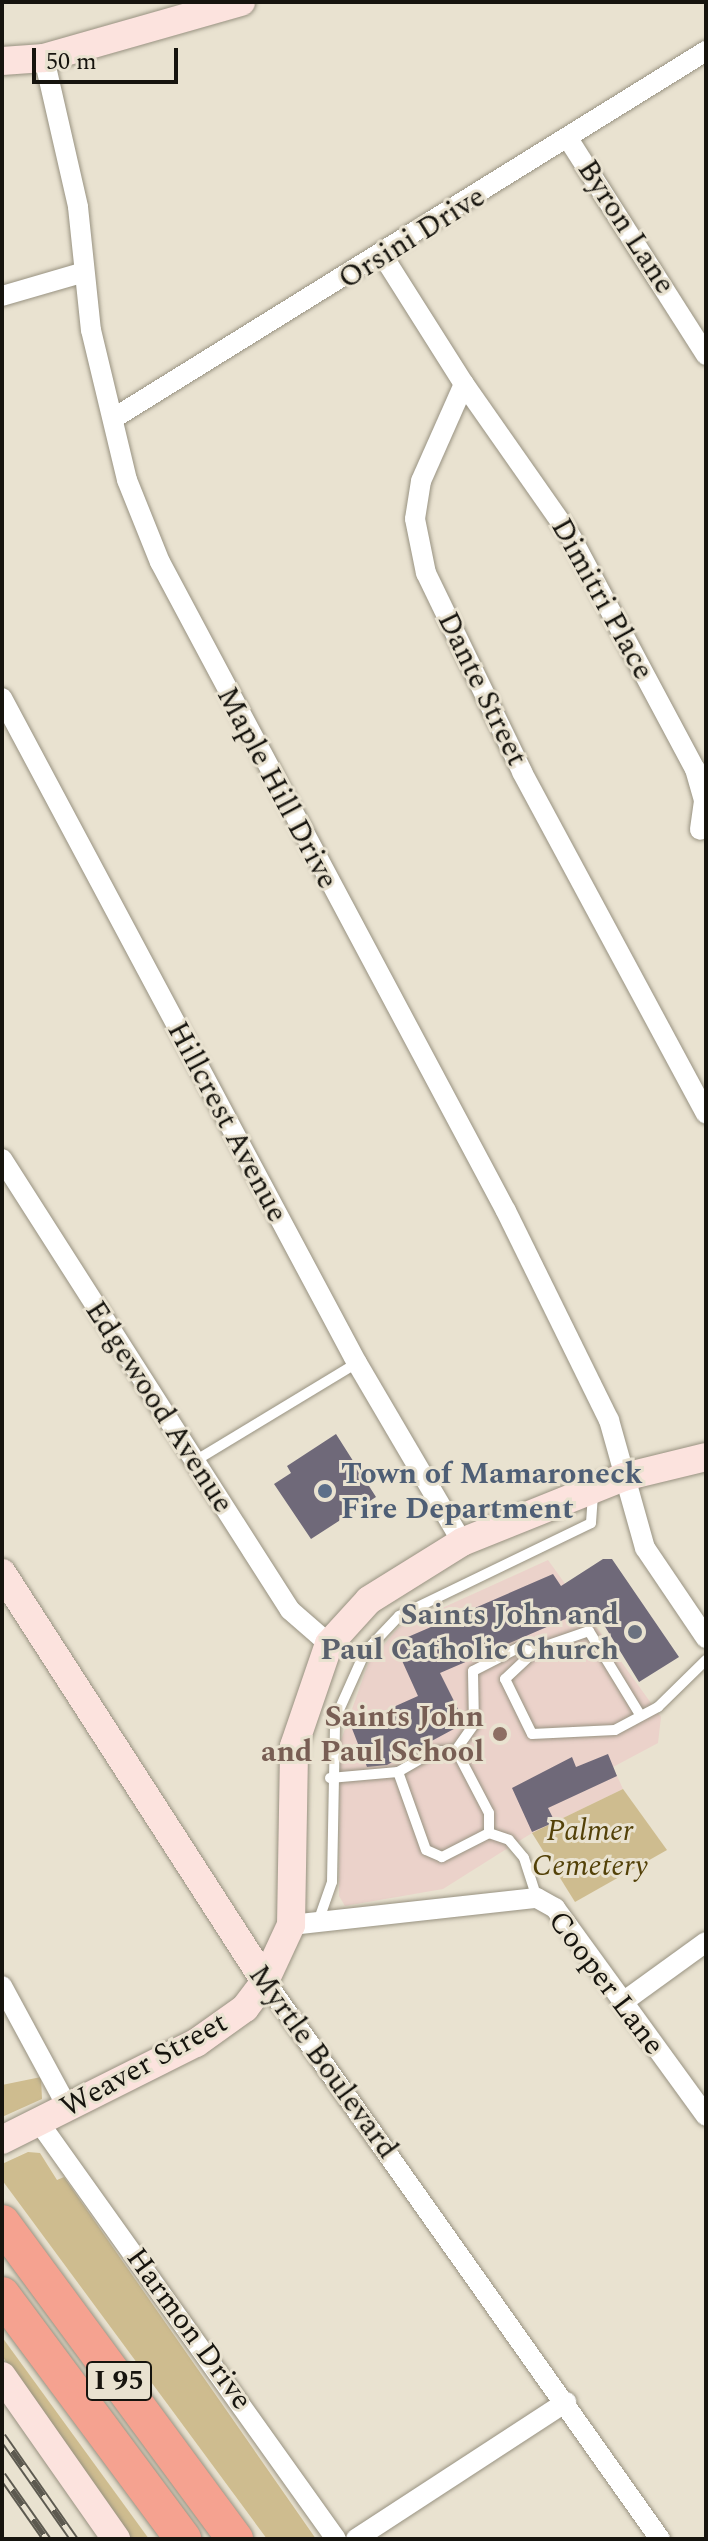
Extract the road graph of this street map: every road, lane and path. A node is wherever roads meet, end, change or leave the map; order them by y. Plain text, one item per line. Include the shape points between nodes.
1 (241, 2) edge
2 (706, 51) edge
3 (44, 58) junction
4 (2, 61) edge
5 (569, 140) junction
6 (383, 256) junction
7 (81, 273) junction
8 (2, 296) edge
9 (706, 355) edge
10 (464, 384) junction
11 (114, 418) junction
12 (2, 698) edge
13 (700, 830) dead end
14 (706, 1114) edge
15 (2, 1159) edge
16 (357, 1363) junction
17 (706, 1457) edge
18 (194, 1462) junction
19 (624, 1477) junction
20 (593, 1490) junction
21 (462, 1542) junction
22 (2, 1573) edge
23 (706, 1638) edge
24 (329, 1644) junction
25 (534, 1652) junction
26 (706, 1660) edge
27 (639, 1713) junction
28 (456, 1750) junction
29 (398, 1772) junction
30 (330, 1778) junction
31 (489, 1833) junction
32 (537, 1898) junction
33 (304, 1924) junction
34 (706, 1942) edge
35 (265, 1981) junction
36 (2, 1986) edge
37 (623, 2002) junction
38 (68, 2108) junction
39 (706, 2116) edge
40 (38, 2121) junction
41 (2, 2140) edge
42 (2, 2223) edge
43 (2, 2295) edge
44 (2, 2376) edge
45 (566, 2402) junction
46 (116, 2539) edge
47 (183, 2539) edge
48 (235, 2539) edge
49 (336, 2539) edge
50 (356, 2539) edge
51 (660, 2539) edge

1 - 3 main road
2 - 5 street, Orsini Drive
3 - 4 main road
3 - 7 street, Maple Hill Drive via 78,207
5 - 6 street, Orsini Drive
5 - 9 street, Byron Lane
6 - 10 street
6 - 11 street, Orsini Drive
7 - 8 street
7 - 11 street, Maple Hill Drive
10 - 13 street, Dimitri Place via 571,537 695,769 704,801
10 - 14 street, Dante Street via 421,481 415,519 426,573 522,772
11 - 19 street, Maple Hill Drive via 127,480 160,562 506,1211 609,1420
12 - 16 street, Hillcrest Avenue
15 - 18 street, Edgewood Avenue
16 - 18 lane
16 - 21 street, Hillcrest Avenue
17 - 19 main road, Weaver Street
18 - 24 street, Edgewood Avenue via 290,1610
19 - 20 main road, Weaver Street
19 - 23 street, Maple Hill Drive via 645,1548
20 - 21 main road, Weaver Street
20 - 30 lane via 591,1523 399,1616 379,1634 345,1688
21 - 24 main road, Weaver Street via 395,1577
22 - 35 main road, Myrtle Boulevard
24 - 33 main road, Weaver Street via 294,1746
25 - 27 lane via 589,1631
25 - 27 lane via 505,1679 525,1731 615,1730
25 - 28 lane via 518,1648 473,1671 474,1724
26 - 27 lane via 658,1707
28 - 29 lane via 432,1752
28 - 31 lane via 489,1813
29 - 30 lane
29 - 31 lane via 426,1850 442,1857
30 - 33 lane via 332,1882
31 - 32 lane via 509,1840 524,1858
32 - 33 street, Cooper Lane
32 - 37 street, Cooper Lane via 555,1908
33 - 35 main road, Weaver Street
34 - 37 street
35 - 38 main road, Weaver Street via 245,2008 196,2043
35 - 45 street, Myrtle Boulevard
36 - 38 street
37 - 39 street, Cooper Lane
38 - 40 main road, Weaver Street
40 - 41 main road, Weaver Street
40 - 49 street, Harmon Drive
42 - 48 highway, I 95
43 - 47 highway, I 95
44 - 46 main road
45 - 50 street
45 - 51 street, Myrtle Boulevard

